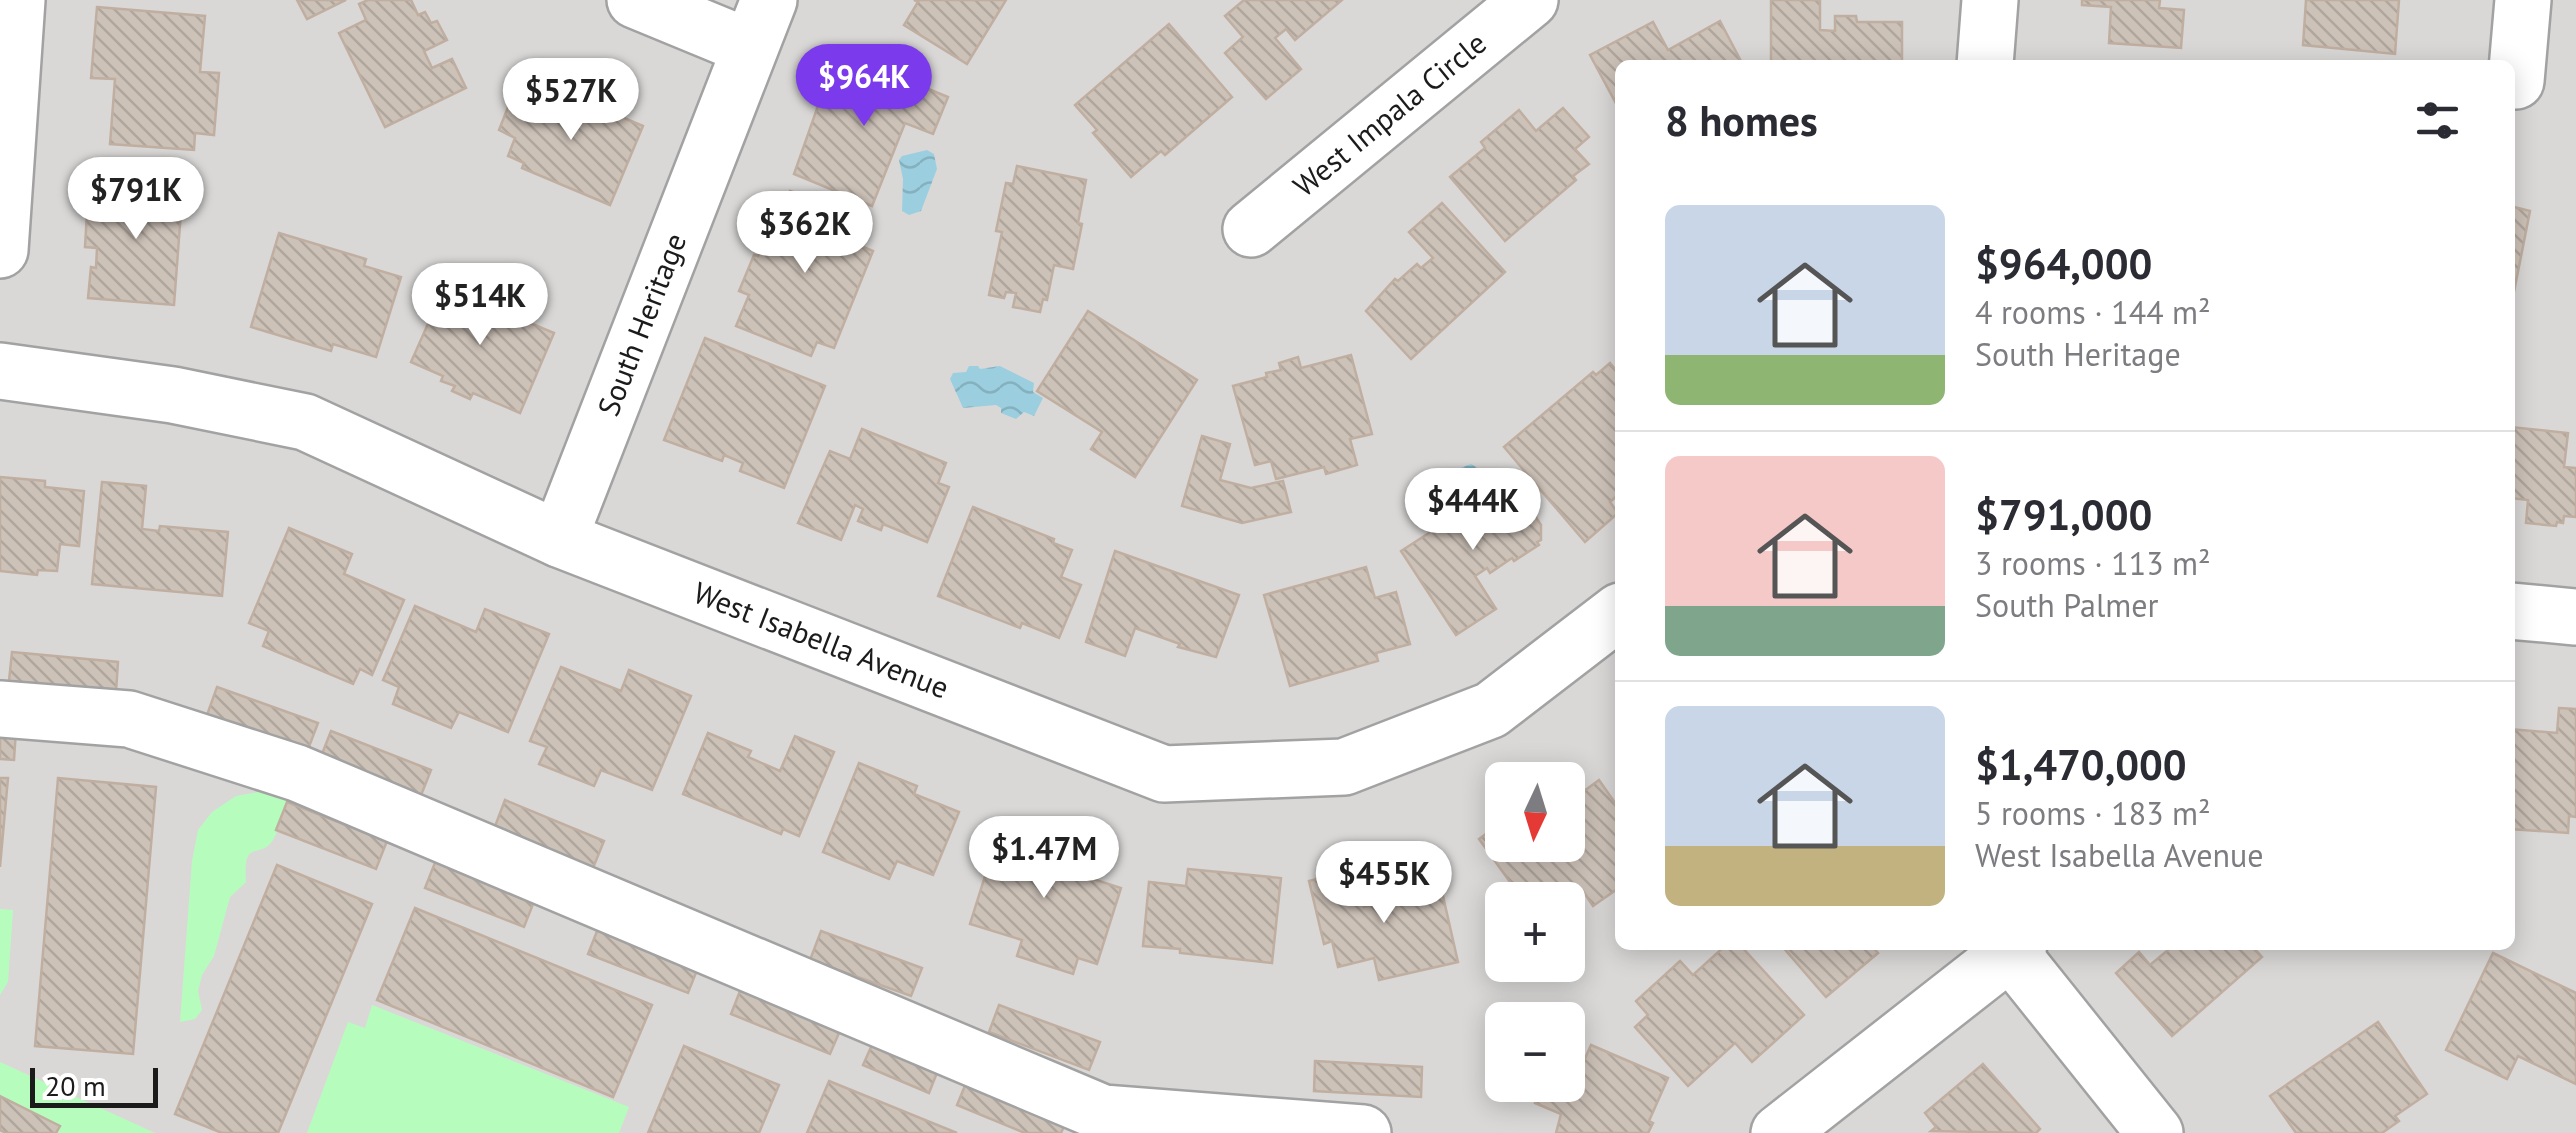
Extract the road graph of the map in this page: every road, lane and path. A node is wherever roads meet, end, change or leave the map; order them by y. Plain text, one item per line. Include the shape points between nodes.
1 (18, 0) edge
2 (634, 0) edge
3 (1530, 0) edge
4 (1990, 0) edge
5 (2523, 0) edge
6 (759, 24) edge
7 (1985, 60) edge
8 (2516, 80) dead end
9 (1250, 229) dead end
10 (0, 250) edge
11 (0, 371) edge
12 (559, 539) junction
13 (2515, 611) edge
14 (1615, 616) edge
15 (2576, 617) edge
16 (0, 709) edge
17 (2014, 950) edge
18 (2016, 950) edge
19 (1363, 1133) edge
20 (1779, 1133) edge
21 (2155, 1133) edge

1 - 10 street
2 - 6 street
3 - 9 street, West Impala Circle
4 - 7 street
5 - 8 street
6 - 12 street, South Heritage
11 - 12 street, West Isabella Avenue via 173,394 305,422
12 - 14 street, West Isabella Avenue via 1164,774 1344,767 1491,710
13 - 15 street
16 - 19 street via 128,720 297,773 1103,1113
17 - 20 street
18 - 21 street

